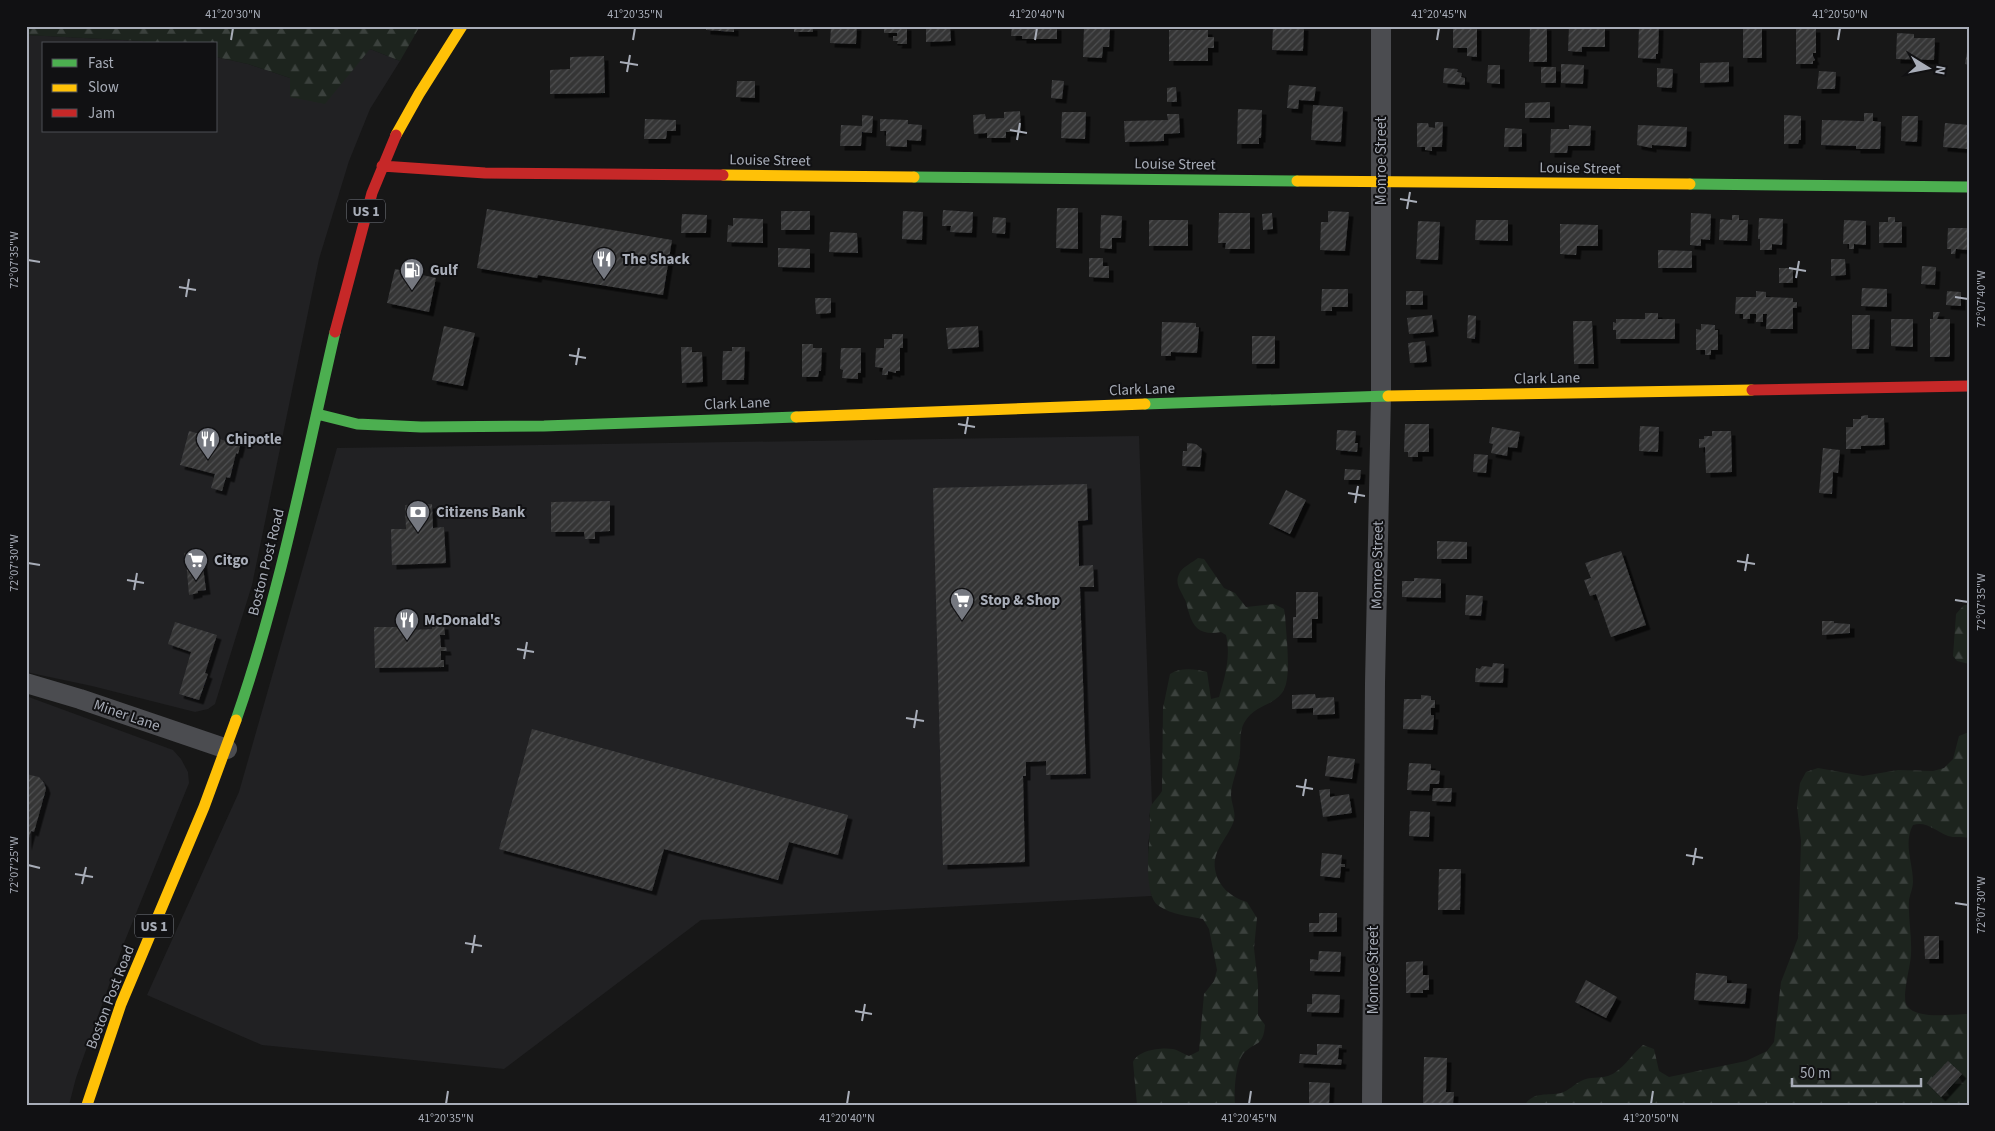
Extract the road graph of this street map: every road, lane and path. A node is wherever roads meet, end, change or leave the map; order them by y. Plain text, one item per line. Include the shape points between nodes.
1 (462, 26) edge
2 (1381, 26) edge
3 (382, 166) junction
4 (1381, 181) junction
5 (1969, 187) edge
6 (1969, 386) edge
7 (1381, 396) junction
8 (317, 414) junction
9 (26, 683) edge
10 (227, 749) junction
11 (87, 1105) edge
12 (1372, 1105) edge

1 - 3 main road, Boston Post Road / US 1 via 406,113
2 - 4 street, Monroe Street
3 - 4 main road, Louise Street via 485,173
3 - 8 main road, Boston Post Road / US 1 via 344,290
4 - 5 main road, Louise Street
4 - 7 street, Monroe Street
6 - 7 main road, Clark Lane
7 - 8 main road, Clark Lane via 458,427 357,424
7 - 12 street, Monroe Street
8 - 10 main road, Boston Post Road / US 1 via 277,584
9 - 10 street, Miner Lane
10 - 11 main road, Boston Post Road / US 1 via 134,973

